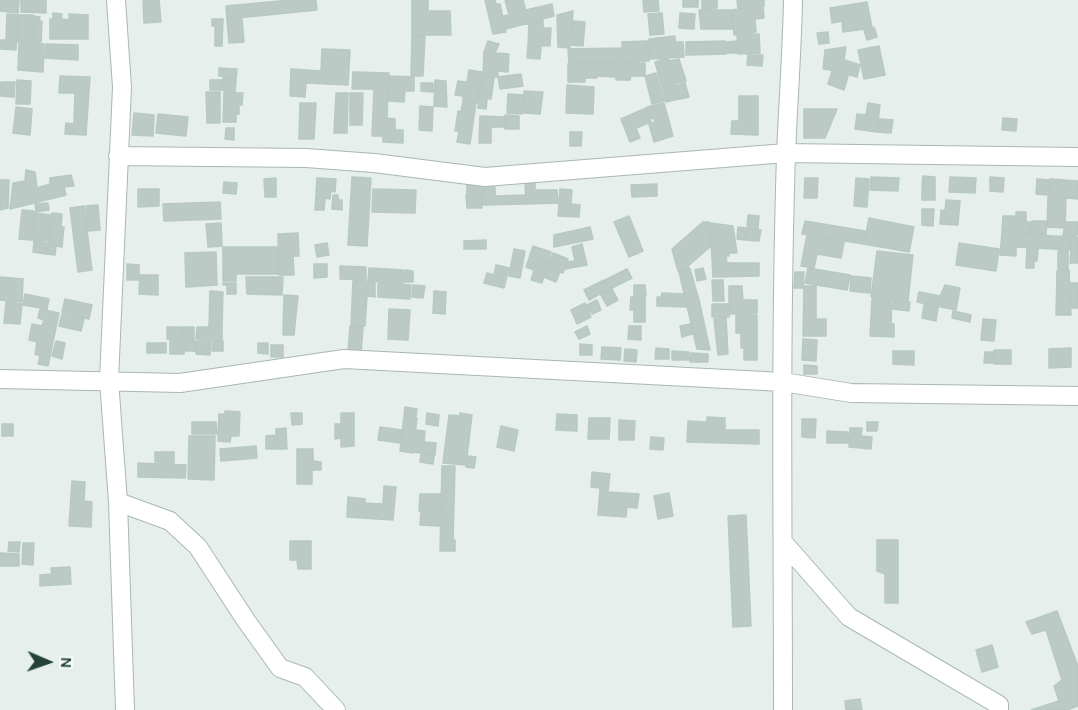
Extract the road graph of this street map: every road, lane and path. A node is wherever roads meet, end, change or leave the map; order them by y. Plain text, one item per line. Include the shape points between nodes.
1 (116, 0) edge
2 (794, 0) edge
3 (786, 153) junction
4 (118, 156) junction
5 (1078, 157) edge
6 (0, 378) edge
7 (109, 380) junction
8 (783, 382) junction
9 (1078, 396) edge
10 (118, 502) junction
11 (783, 542) junction
12 (125, 710) edge
13 (336, 710) edge
14 (783, 710) edge
15 (999, 710) edge

1 - 4 street via 122,87
2 - 3 street
3 - 4 street via 485,177 306,158
3 - 5 street
3 - 8 street
4 - 7 street
6 - 7 street
7 - 8 street via 180,383 344,359
7 - 10 street
8 - 9 street via 851,393
8 - 11 street
10 - 12 street
10 - 13 street via 170,521 198,547 280,668 305,677
11 - 14 street
11 - 15 street via 849,617 999,705

